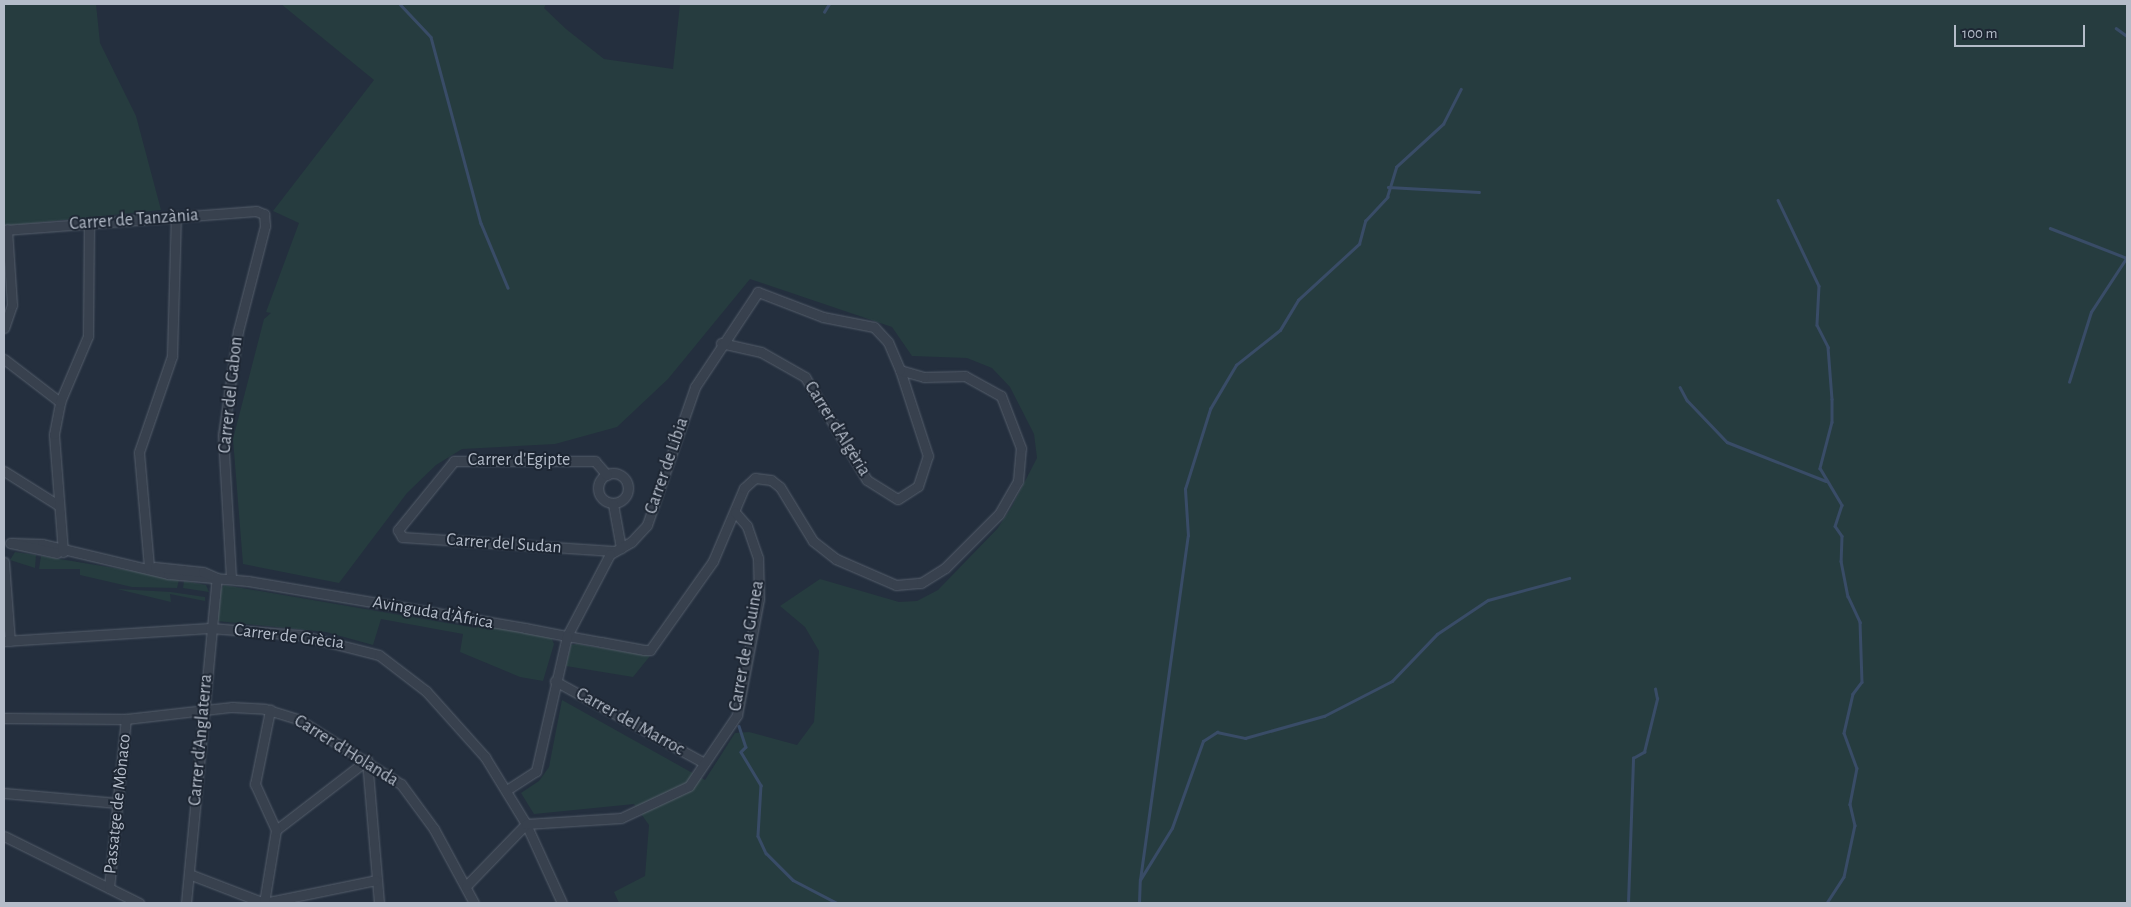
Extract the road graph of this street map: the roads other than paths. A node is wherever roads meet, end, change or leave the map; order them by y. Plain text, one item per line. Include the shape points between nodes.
1 (264, 214) joint
2 (176, 216) junction
3 (88, 223) junction
4 (6, 230) edge
5 (4, 328) edge
6 (721, 344) junction
7 (4, 359) edge
8 (900, 370) junction
9 (60, 402) junction
10 (4, 471) edge
11 (606, 475) junction
12 (613, 504) junction
13 (58, 505) junction
14 (735, 512) junction
15 (398, 530) joint
16 (7, 542) edge
17 (618, 550) junction
18 (63, 552) junction
19 (4, 562) edge
20 (150, 567) junction
21 (217, 578) junction
22 (231, 578) junction
23 (210, 628) junction
24 (567, 636) junction
25 (7, 641) edge
26 (555, 681) junction
27 (206, 708) junction
28 (270, 710) junction
29 (4, 718) edge
30 (126, 719) junction
31 (367, 760) junction
32 (704, 763) junction
33 (507, 790) junction
34 (4, 793) edge
35 (118, 803) junction
36 (526, 824) junction
37 (276, 830) junction
38 (4, 836) edge
39 (189, 874) junction
40 (376, 880) junction
41 (466, 886) junction
42 (109, 888) junction
43 (139, 903) edge
44 (186, 903) edge
45 (264, 903) edge
46 (379, 903) edge
47 (474, 903) edge
48 (562, 903) edge

1 - 2 street, Carrer de Tanzània via 256,211
1 - 22 street, Carrer del Gabon via 265,226 238,331 223,435
2 - 3 street, Carrer de Tanzània
2 - 20 street via 172,356 139,452
3 - 4 street, Carrer de Tanzània
3 - 9 street via 88,336
4 - 5 street via 12,305
6 - 8 street, Carrer de Líbia via 758,292 823,317 874,327 888,342
6 - 8 street, Carrer d'Algèria via 761,352 805,377 867,480 898,498 918,486 928,456
6 - 17 street, Carrer de Líbia via 690,400 647,524
7 - 9 street
8 - 14 street via 983,383 1008,407 1021,448 1021,471 1007,503 945,568 921,582 896,585 836,559 818,547 780,487 765,478 748,483
9 - 13 street via 54,434
10 - 13 street
11 - 12 street via 599,483 599,495
11 - 12 street via 619,474 628,482 628,494
11 - 15 street, Carrer d'Egipte via 595,461 454,461
12 - 17 street
13 - 18 street
14 - 24 street, Avinguda d'Àfrica via 713,562 650,650
14 - 32 street, Carrer de la Guinea via 747,526 762,580 736,715
15 - 17 street, Carrer del Sudan via 402,537
16 - 18 street, Avinguda d'Àfrica via 42,544
17 - 24 street, Carrer de Líbia
18 - 20 street, Avinguda d'Àfrica
19 - 25 street
20 - 21 street, Avinguda d'Àfrica via 203,572
21 - 22 street, Avinguda d'Àfrica
21 - 23 street, Carrer d'Anglaterra
22 - 24 street, Avinguda d'Àfrica
23 - 25 street, Carrer de Grècia
23 - 27 street, Carrer d'Anglaterra
23 - 33 street, Carrer de Grècia via 300,635 379,655 426,691 485,757
24 - 26 street, Carrer de Líbia
26 - 32 street, Carrer del Marroc
26 - 33 street, Carrer de Líbia via 542,759 536,770
27 - 28 street, Carrer d'Holanda
27 - 30 street, Carrer d'Holanda
27 - 39 street, Carrer d'Anglaterra
28 - 31 street, Carrer d'Holanda via 312,726
28 - 37 street via 255,784
29 - 30 street, Carrer d'Holanda
30 - 35 street, Passatge de Mònaco
31 - 37 street
31 - 40 street
31 - 41 street, Carrer d'Holanda via 401,784 418,803
32 - 36 street, Carrer de la Guinea via 683,792 632,814
33 - 36 street, Carrer de Grècia
34 - 35 street
35 - 42 street, Passatge de Mònaco
36 - 41 street
36 - 48 street, Carrer de Grècia
37 - 45 street
38 - 42 street
39 - 44 street, Carrer d'Anglaterra
39 - 45 street
40 - 45 street
40 - 46 street
41 - 47 street, Carrer d'Holanda
42 - 43 street

